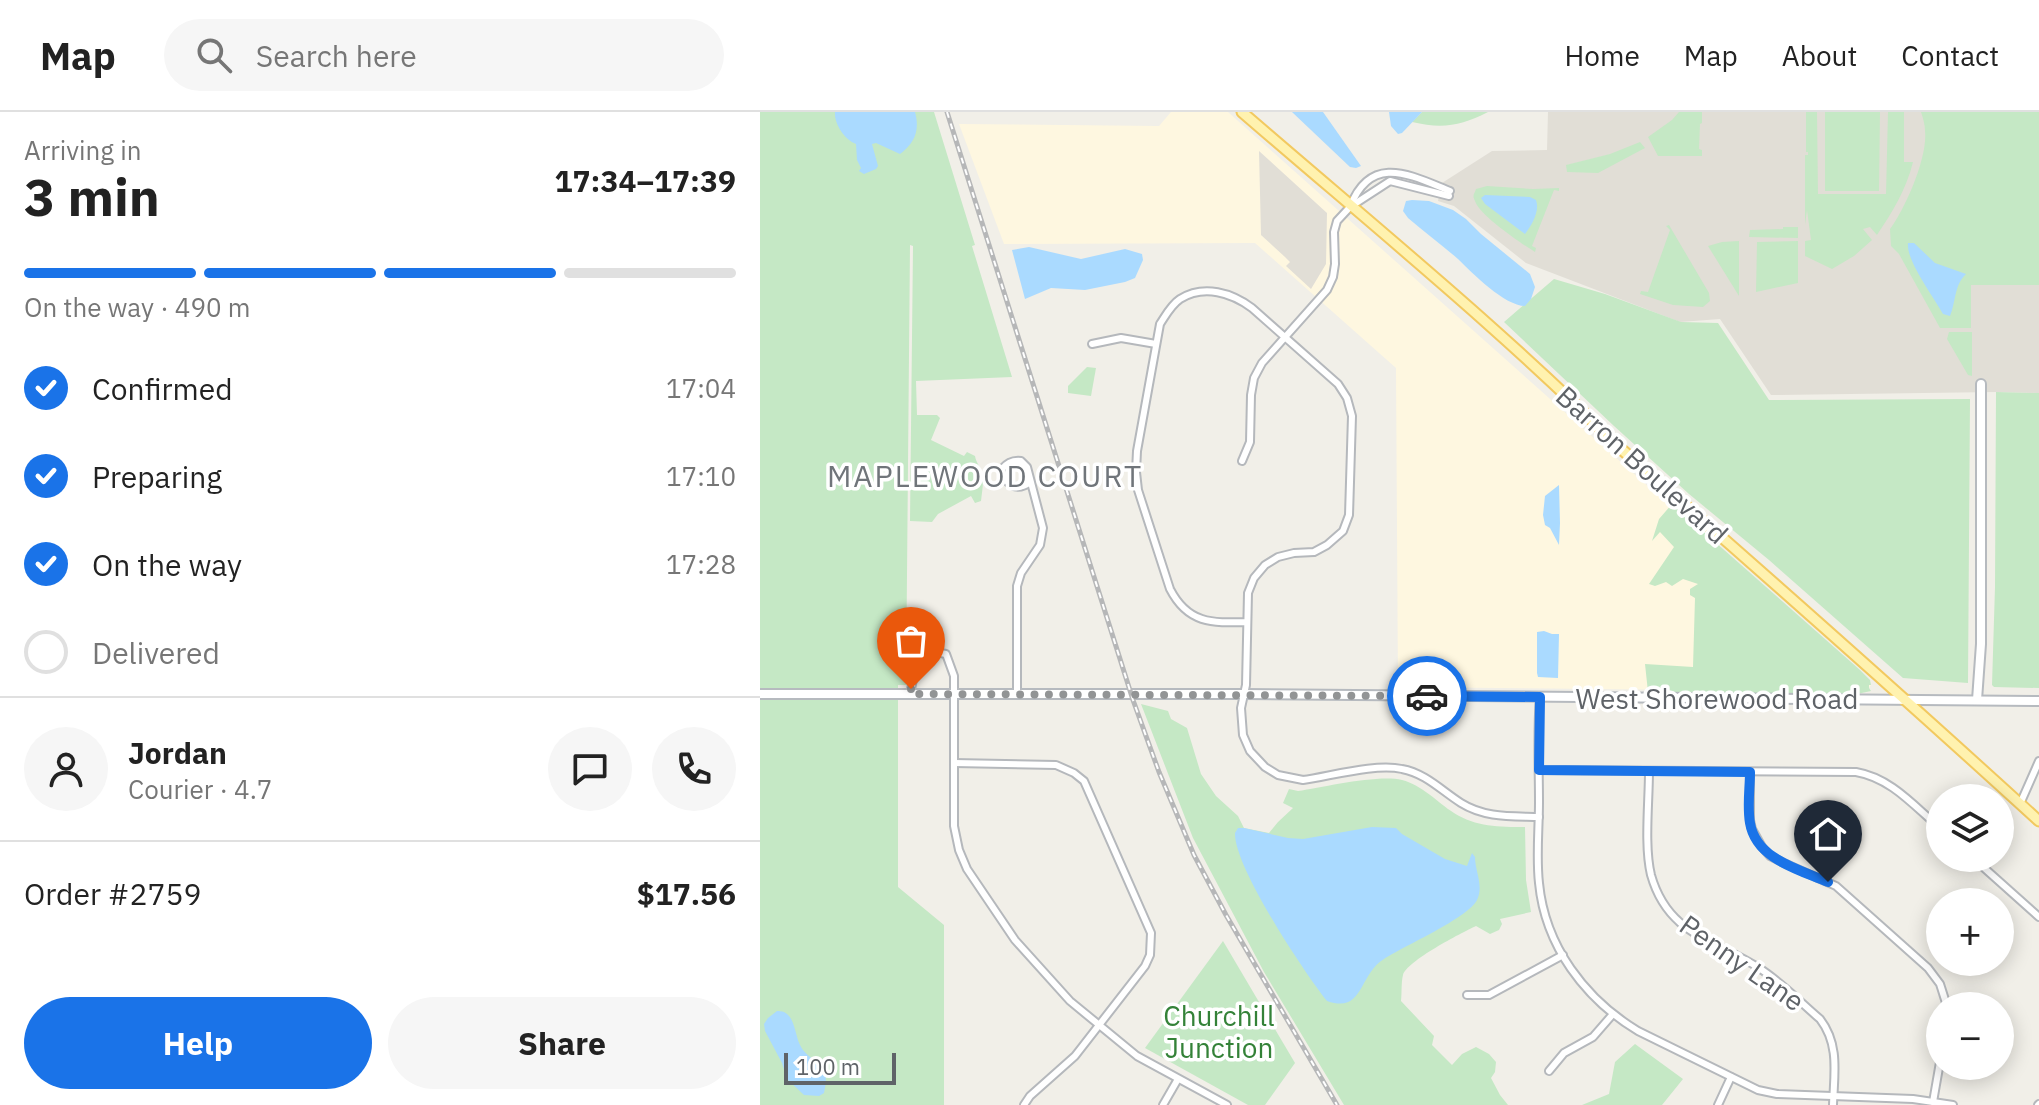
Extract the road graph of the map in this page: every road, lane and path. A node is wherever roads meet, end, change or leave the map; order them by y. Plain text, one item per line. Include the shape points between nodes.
1 (1242, 112) edge
2 (1350, 207) junction
3 (1286, 338) junction
4 (1092, 344) dead end
5 (1156, 344) junction
6 (1984, 384) dead end
7 (1242, 461) dead end
8 (1030, 482) junction
9 (1247, 622) junction
10 (760, 694) edge
11 (913, 694) junction
12 (955, 694) junction
13 (1017, 694) junction
14 (1244, 694) junction
15 (1540, 697) junction
16 (1903, 700) junction
17 (1980, 700) junction
18 (2039, 701) edge
19 (2039, 761) edge
20 (954, 763) junction
21 (1539, 770) junction
22 (1649, 771) junction
23 (1750, 772) junction
24 (2020, 804) junction
25 (1926, 816) edge
26 (1539, 817) junction
27 (2039, 821) edge
28 (1989, 872) edge
29 (2039, 917) edge
30 (1563, 955) junction
31 (1943, 992) edge
32 (1467, 995) dead end
33 (1613, 1014) junction
34 (1099, 1025) junction
35 (1549, 1071) dead end
36 (1731, 1077) junction
37 (1178, 1079) junction
38 (1937, 1080) edge
39 (1833, 1096) junction
40 (1933, 1102) junction
41 (1024, 1105) edge
42 (1163, 1105) edge
43 (1227, 1105) edge
44 (1718, 1105) edge
45 (1833, 1105) edge
46 (1953, 1105) edge

1 - 2 main road, Barron Boulevard
2 - 2 street via 1390,181 1450,194 1405,175 1379,173 1357,191
2 - 3 street via 1337,221 1335,264 1327,290
2 - 16 main road, Barron Boulevard
3 - 5 street via 1239,298 1209,291 1180,299 1169,310
3 - 7 street via 1254,378 1250,442
3 - 9 street via 1347,398 1352,416 1349,515 1343,531 1327,545 1265,565 1248,593
4 - 5 street via 1121,338
5 - 9 street via 1137,451 1138,490 1177,603 1202,620
6 - 17 main road
8 - 8 street via 1012,487 1002,469 1021,461
8 - 13 street via 1043,528 1040,545 1017,586
9 - 14 street
10 - 11 main road, West Shorewood Road
11 - 12 main road, West Shorewood Road
11 - 12 street via 918,655 930,651 946,654
12 - 13 main road, West Shorewood Road
12 - 20 street
13 - 14 main road, West Shorewood Road
14 - 15 main road, West Shorewood Road
14 - 26 street via 1246,743 1278,775 1303,780 1383,767 1406,769 1484,814
15 - 16 main road, West Shorewood Road
15 - 21 street
16 - 17 main road, West Shorewood Road
16 - 24 main road, Barron Boulevard
17 - 18 main road, West Shorewood Road
19 - 24 street
20 - 34 street via 956,839 967,869 1015,940
20 - 34 street via 1056,765 1084,781 1149,925 1151,942 1145,966
21 - 22 street
21 - 26 street
22 - 23 street
22 - 39 street, Penny Lane via 1649,863 1663,902 1683,926 1756,966 1820,1019 1834,1047
23 - 25 street via 1866,774 1888,783
23 - 31 street via 1750,820 1762,847 1770,856 1836,886 1928,968
24 - 27 main road, Barron Boulevard
26 - 30 street via 1542,902
28 - 29 street
30 - 32 street via 1489,995
30 - 33 street via 1583,986
33 - 35 street
33 - 36 street
34 - 37 street via 1137,1056
34 - 41 street
36 - 39 street via 1777,1094
36 - 44 street
37 - 42 street
37 - 43 street
38 - 40 street
39 - 40 street
39 - 45 street, Penny Lane
40 - 46 street

